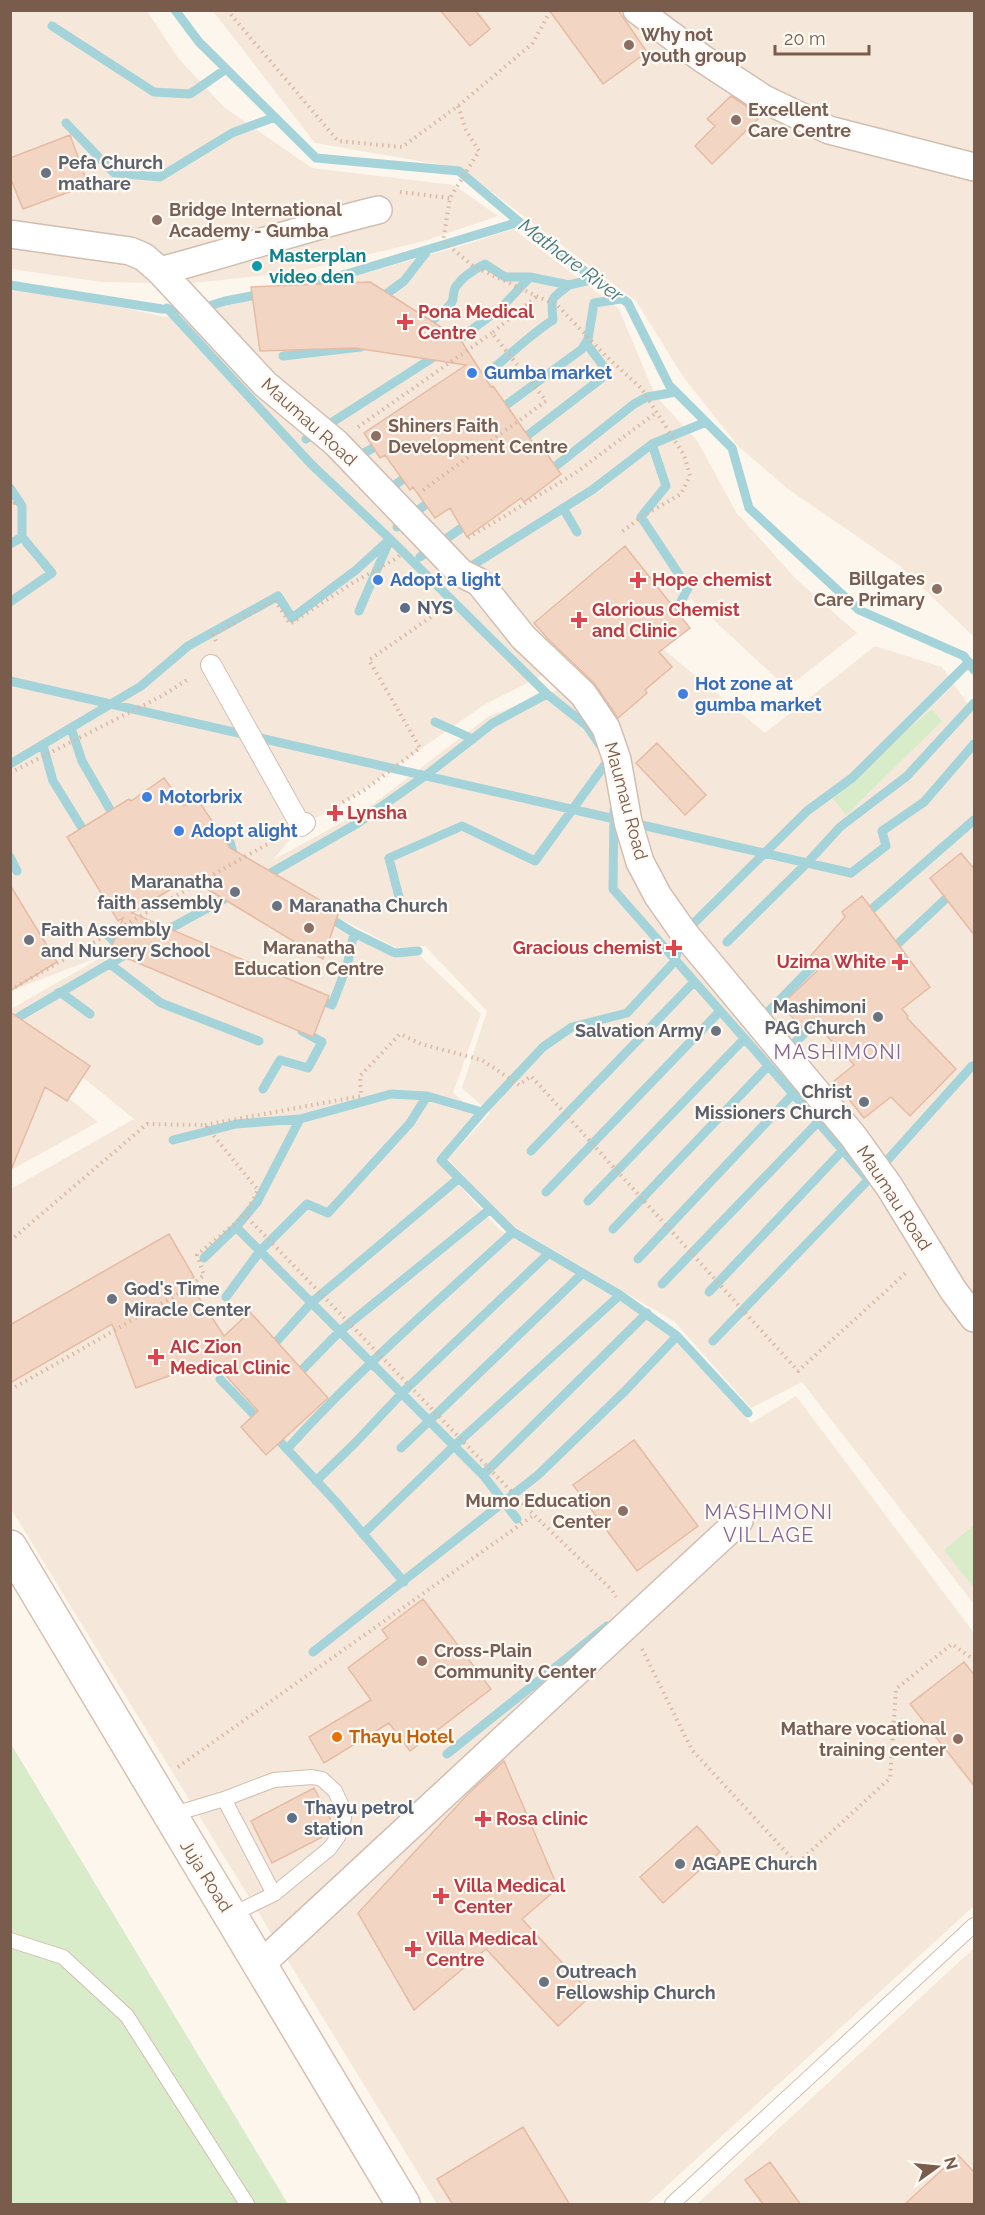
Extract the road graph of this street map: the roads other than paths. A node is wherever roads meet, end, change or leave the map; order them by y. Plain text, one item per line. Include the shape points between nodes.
1 (636, 10) edge
2 (975, 167) edge
3 (378, 210) road end
4 (10, 234) edge
5 (152, 264) junction
6 (211, 665) dead end
7 (305, 823) dead end
8 (975, 1318) edge
9 (739, 1521) dead end
10 (10, 1547) edge
11 (224, 1799) junction
12 (169, 1815) junction
13 (274, 1894) junction
14 (231, 1915) junction
15 (975, 1925) edge
16 (10, 1940) edge
17 (260, 1965) junction
18 (247, 2205) edge
19 (403, 2205) edge
20 (672, 2205) edge

1 - 2 street via 764,99 829,130
3 - 5 street via 212,257
4 - 5 street via 130,251
5 - 8 street, Maumau Road via 265,384 336,443 461,573 479,582 523,638 583,694 606,728 640,862 658,896 726,985 853,1136
6 - 7 street via 301,826
9 - 17 street
10 - 12 main road, Juja Road
11 - 12 lane
11 - 13 lane
11 - 13 lane via 274,1779 322,1779 335,1791 344,1818 338,1837
12 - 14 main road, Juja Road
13 - 14 lane
14 - 17 main road, Juja Road
15 - 20 lane
16 - 18 lane via 63,1958 127,2016
17 - 19 main road, Juja Road

